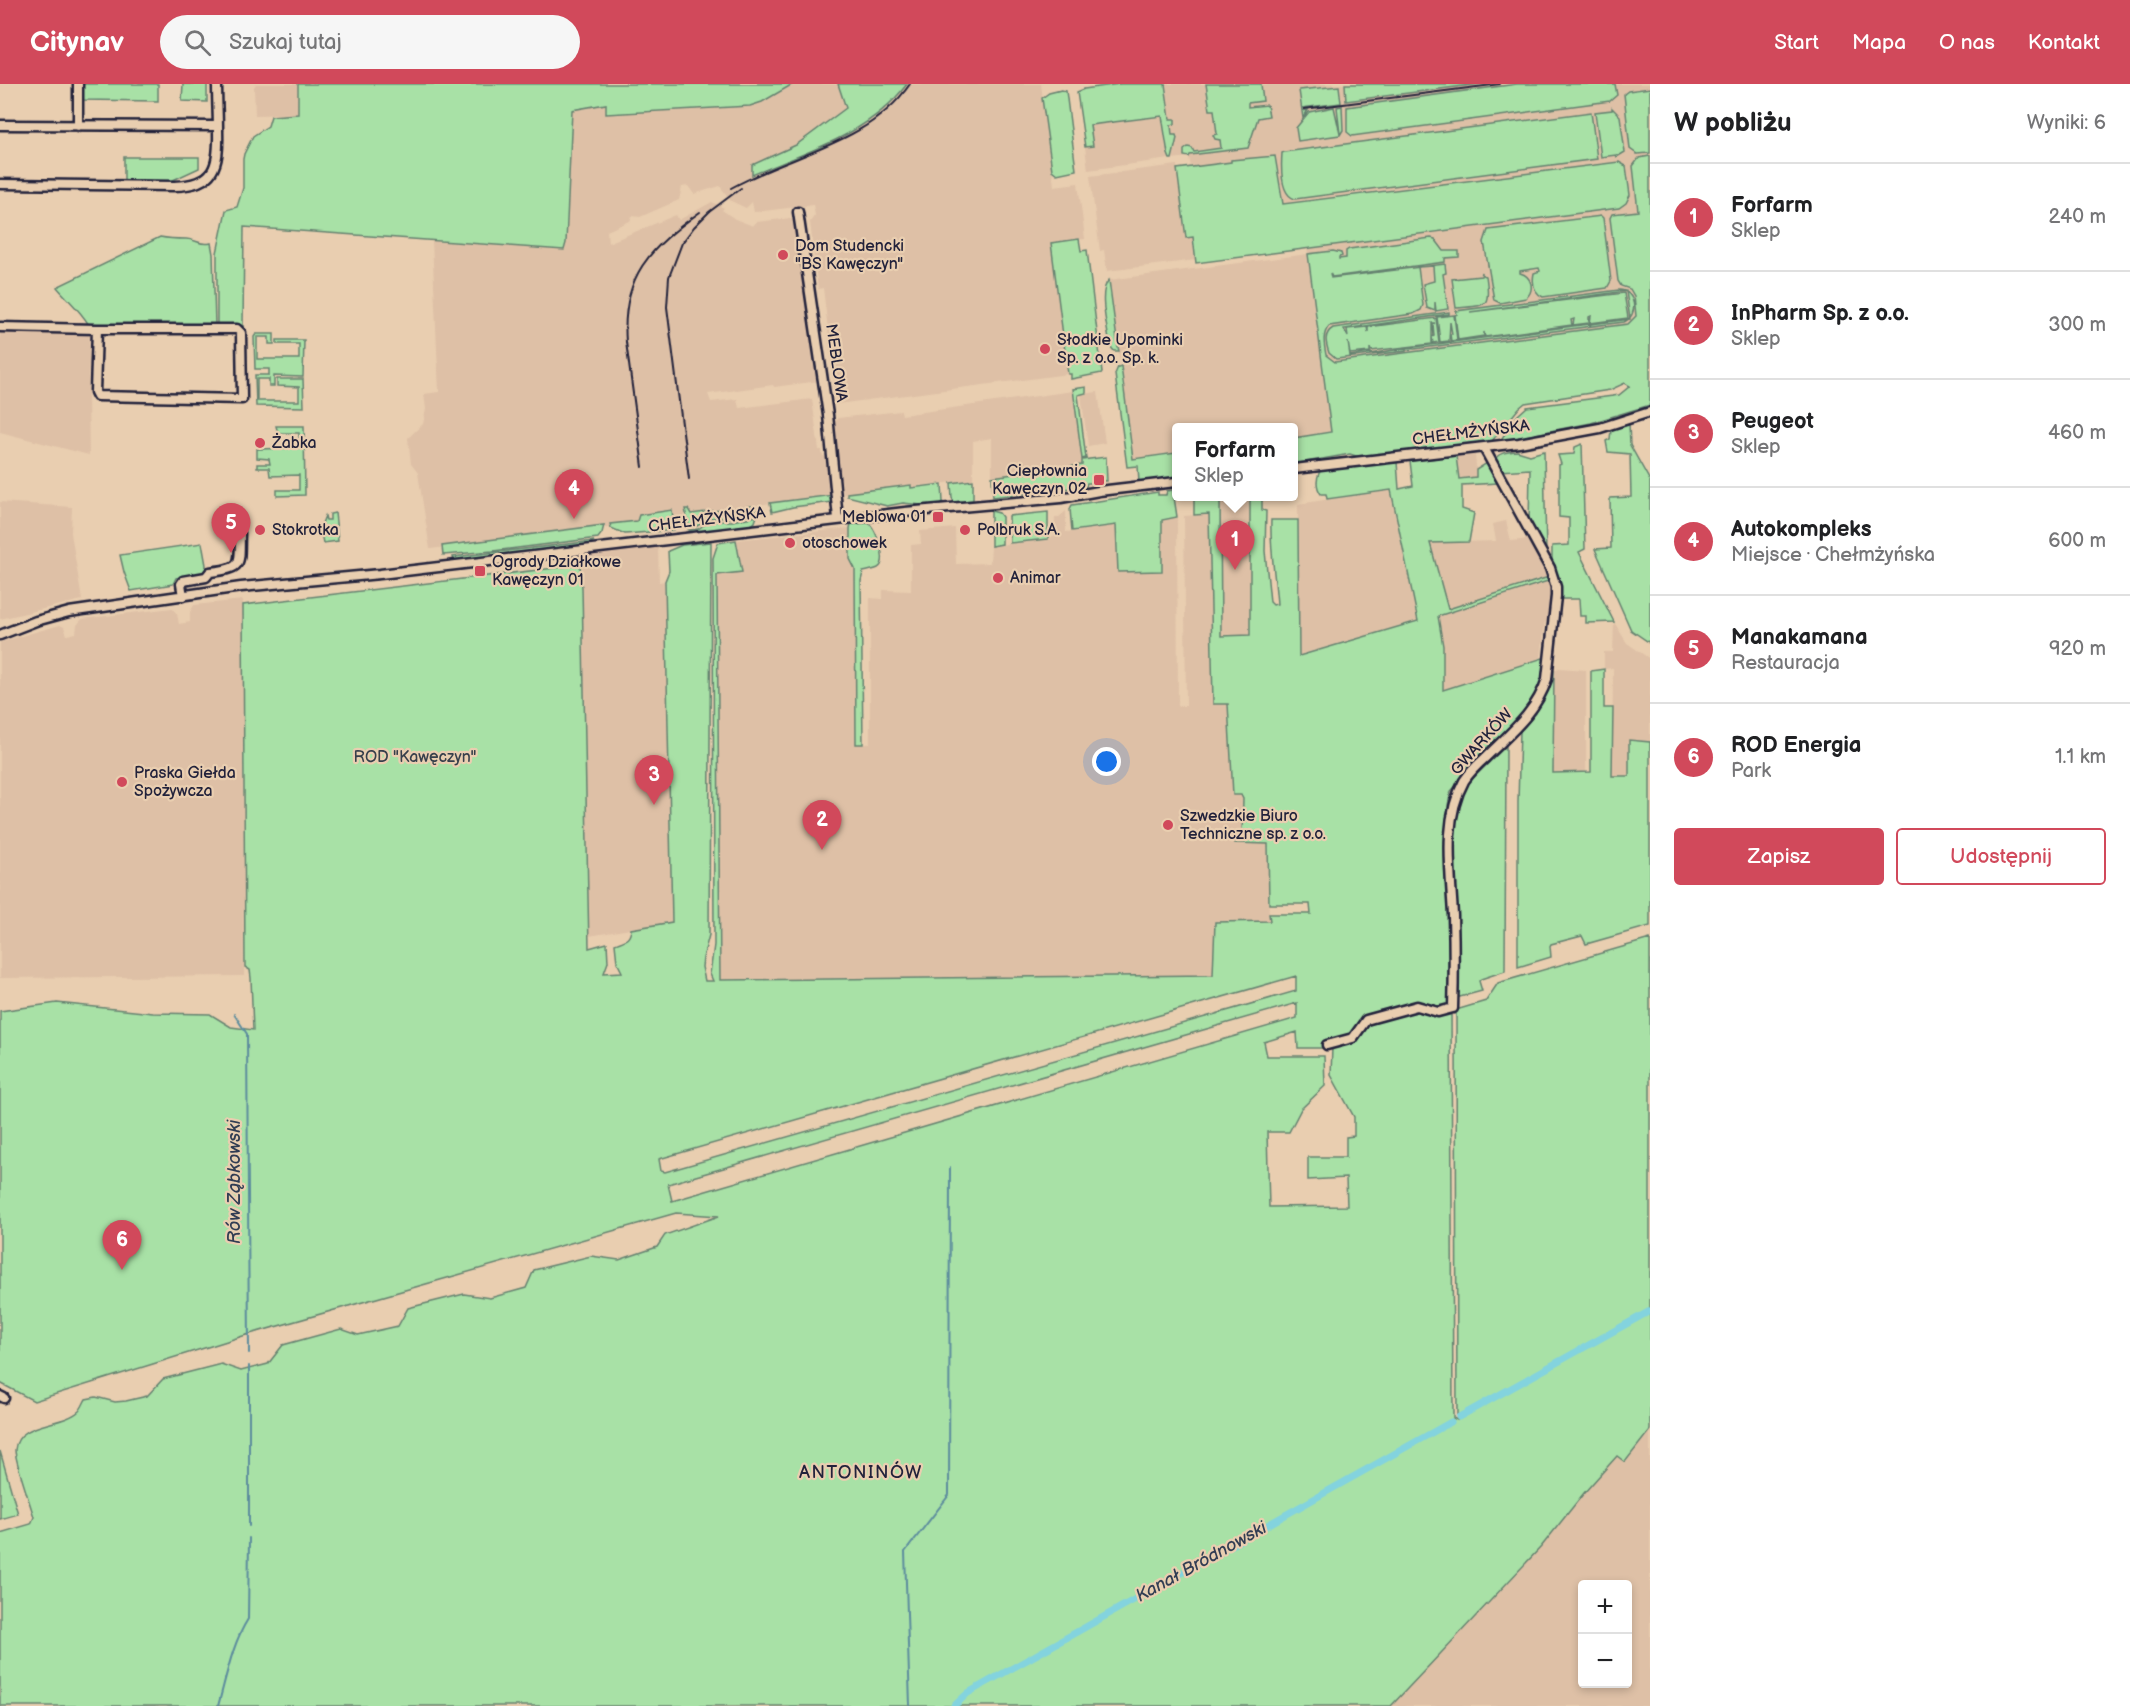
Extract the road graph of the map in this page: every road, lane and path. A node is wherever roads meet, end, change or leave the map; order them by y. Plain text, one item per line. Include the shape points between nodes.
1 (78, 84) edge
2 (217, 84) edge
3 (0, 125) edge
4 (78, 126) junction
5 (218, 126) junction
6 (0, 184) edge
7 (798, 212) dead end
8 (0, 327) edge
9 (97, 329) junction
10 (1650, 412) edge
11 (1484, 448) junction
12 (1298, 468) edge
13 (1172, 482) edge
14 (838, 519) junction
15 (240, 534) dead end
16 (183, 596) junction
17 (36, 621) junction
18 (0, 630) edge
19 (0, 635) edge
20 (1327, 1045) dead end

1 - 4 street
2 - 5 street
3 - 4 street
4 - 5 street
5 - 6 street via 217,160 210,175 200,182 183,186
7 - 14 street, MEBLOWA via 828,415
8 - 9 street
9 - 9 street via 237,329 241,333 242,399 97,396
10 - 11 street, CHEŁMŻYŃSKA via 1600,428
11 - 12 street, CHEŁMŻYŃSKA
11 - 20 street, GWARKÓW via 1550,568 1556,587 1549,666 1543,689 1531,711 1466,778 1458,792 1450,828 1453,1008 1438,1012 1418,1006 1366,1020 1353,1038
13 - 14 street, CHEŁMŻYŃSKA via 1061,498
14 - 16 street, CHEŁMŻYŃSKA
15 - 16 street via 237,566 210,572 206,578 183,581
16 - 17 street, CHEŁMŻYŃSKA via 69,612
17 - 18 street
17 - 19 street

